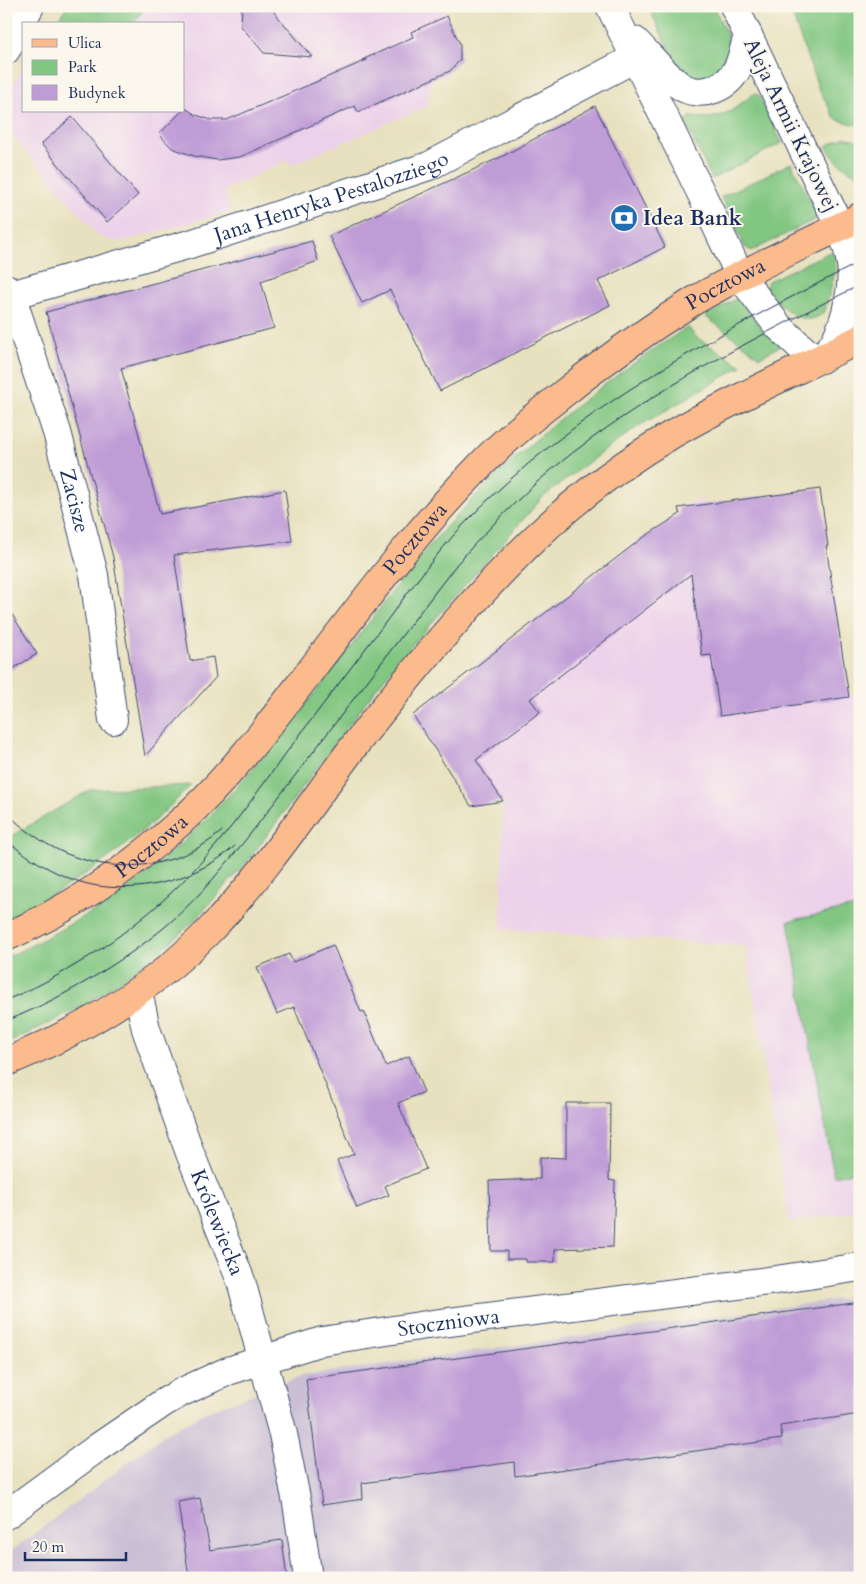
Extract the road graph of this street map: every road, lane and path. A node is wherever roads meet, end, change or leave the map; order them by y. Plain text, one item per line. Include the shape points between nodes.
1 (30, 6) edge
2 (734, 6) edge
3 (615, 16) edge
4 (748, 35) junction
5 (6, 50) edge
6 (635, 58) junction
7 (850, 222) edge
8 (740, 276) junction
9 (9, 292) edge
10 (860, 339) edge
11 (821, 359) junction
12 (113, 720) dead end
13 (16, 933) edge
14 (138, 991) junction
15 (6, 1062) edge
16 (860, 1267) edge
17 (263, 1359) junction
18 (6, 1515) edge
19 (308, 1578) edge

1 - 5 street
2 - 4 street, Aleja Armii Krajowej
3 - 4 street via 679,85 702,92 716,89 732,76 739,66
3 - 6 street
4 - 7 street, Aleja Armii Krajowej
6 - 8 street
6 - 9 street, Jana Henryka Pestalozziego via 429,166 190,244
7 - 8 main road, Pocztowa
7 - 11 street, Aleja Armii Krajowej via 846,243 852,266 845,317 837,338
8 - 11 street via 778,326 806,352
8 - 13 main road, Pocztowa via 648,330 596,367 478,466 407,547 276,716 179,824 144,854 89,891
9 - 12 street, Zacisze via 57,432 94,575
10 - 11 main road
11 - 14 main road via 764,385 671,435 630,460 557,518 507,565 426,656 232,906 169,968
14 - 15 main road via 71,1032
14 - 17 street, Królewiecka via 146,1029 190,1153 241,1281
16 - 17 street, Stoczniowa via 322,1341
17 - 18 street, Stoczniowa via 216,1376 163,1403
17 - 19 street via 288,1457

